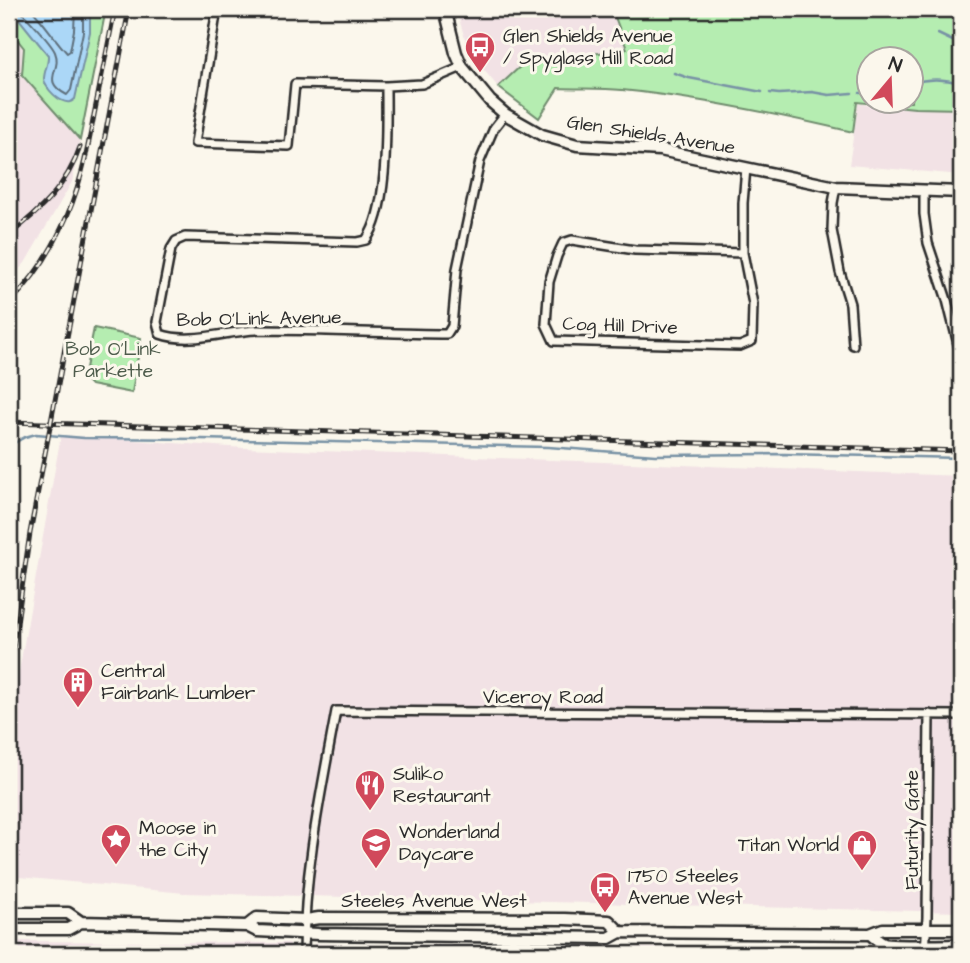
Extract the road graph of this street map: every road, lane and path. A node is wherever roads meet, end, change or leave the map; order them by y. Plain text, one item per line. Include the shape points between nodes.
1 (217, 9) edge
2 (445, 9) edge
3 (462, 67) junction
4 (386, 86) junction
5 (505, 114) junction
6 (746, 168) junction
7 (836, 187) junction
8 (924, 191) junction
9 (961, 192) edge
10 (743, 253) junction
11 (853, 345) dead end
12 (959, 348) dead end
13 (929, 714) junction
14 (961, 715) edge
15 (9, 913) edge
16 (565, 919) junction
17 (306, 920) junction
18 (81, 922) junction
19 (247, 926) junction
20 (926, 928) junction
21 (9, 929) edge
22 (961, 929) edge
23 (620, 932) junction
24 (305, 933) junction
25 (870, 934) junction
26 (565, 937) junction
27 (961, 944) edge
28 (925, 950) edge
29 (304, 954) edge

1 - 4 street via 194,143 289,146 295,84
2 - 3 main road, Glen Shields Avenue
3 - 4 street via 422,84
3 - 5 main road, Glen Shields Avenue
4 - 5 street, Bob O'Link Avenue via 386,156 374,230 366,240 185,237 176,241 157,322 160,334 211,337 253,330 447,334 480,161
5 - 6 main road, Glen Shields Avenue via 542,135 577,145 660,150
6 - 7 main road, Glen Shields Avenue
6 - 10 street, Cog Hill Drive
7 - 8 main road, Glen Shields Avenue
7 - 11 street via 832,230 850,304
8 - 9 main road, Glen Shields Avenue
8 - 12 street via 928,243
10 - 10 street, Cog Hill Drive via 753,304 752,341 740,346 554,341 546,324 550,282 563,243
13 - 14 street, Viceroy Road
13 - 17 street, Viceroy Road via 336,711 313,839
13 - 20 street, Futurity Gate
15 - 18 main road, Steeles Avenue West via 68,913
16 - 17 main road, Steeles Avenue West
16 - 23 main road, Steeles Avenue West via 609,921
16 - 26 main road
17 - 19 main road, Steeles Avenue West via 257,918
17 - 24 street
18 - 19 main road, Steeles Avenue West
18 - 21 main road, Steeles Avenue West via 68,929
19 - 24 main road, Steeles Avenue West via 257,931
20 - 22 main road, Steeles Avenue West
20 - 25 main road, Steeles Avenue West via 883,929
20 - 28 street, Futurity Gate
23 - 25 main road, Steeles Avenue West
23 - 26 main road, Steeles Avenue West via 608,938
24 - 26 main road, Steeles Avenue West
24 - 29 street
25 - 28 main road, Steeles Avenue West via 884,944
27 - 28 main road, Steeles Avenue West

